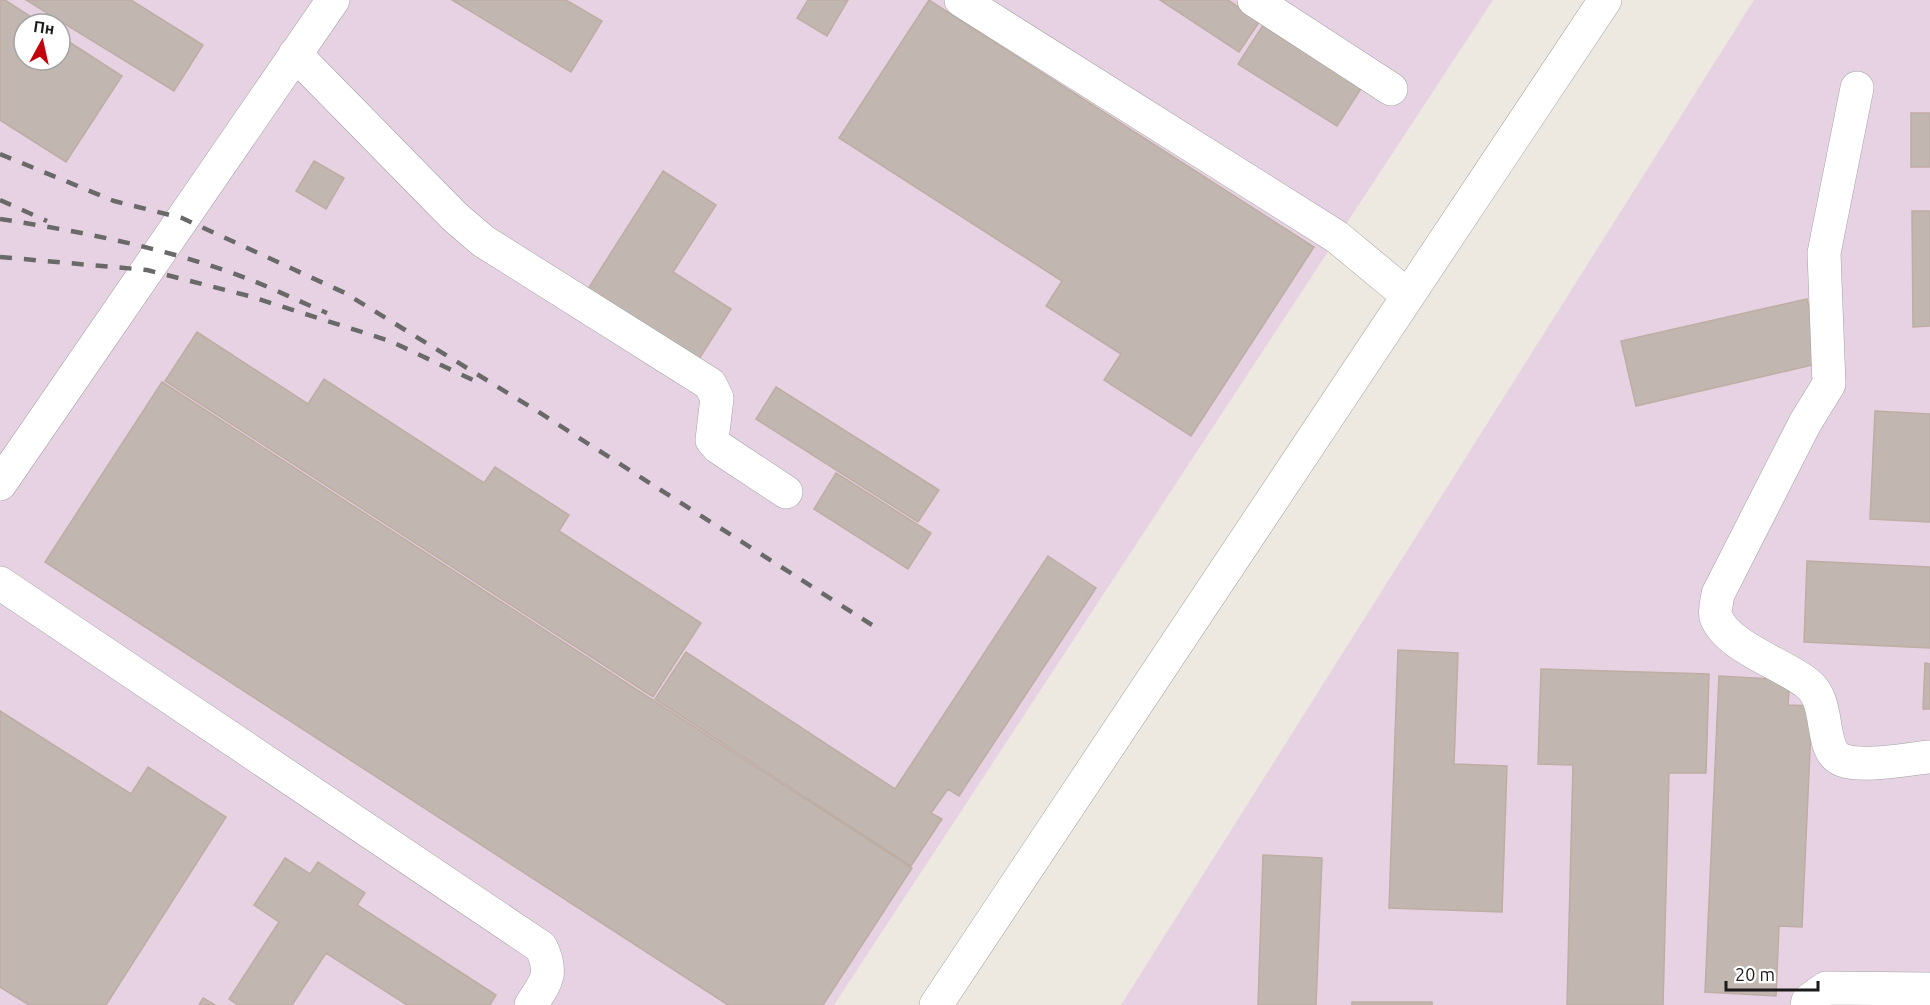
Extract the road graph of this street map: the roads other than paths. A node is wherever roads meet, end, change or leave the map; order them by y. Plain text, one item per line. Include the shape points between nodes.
1 (961, 0) edge
2 (1254, 0) edge
3 (1605, 0) edge
4 (324, 3) edge
5 (295, 54) junction
6 (1857, 88) dead end
7 (1392, 89) dead end
8 (1407, 295) junction
9 (0, 484) edge
10 (786, 492) dead end
11 (0, 583) edge
12 (1930, 757) edge
13 (1930, 989) edge
14 (531, 1005) edge
15 (936, 1005) edge
16 (1807, 1005) edge

1 - 8 street via 1337,237
2 - 7 street
3 - 8 street
4 - 5 street
5 - 9 street
5 - 10 street via 483,241 711,384 717,398 711,440
6 - 12 street via 1824,253 1829,384 1718,594 1715,615 1725,632 1810,685 1823,705 1828,748 1841,760
8 - 15 street
11 - 14 street via 541,947 549,963 548,979
13 - 16 street via 1826,987

